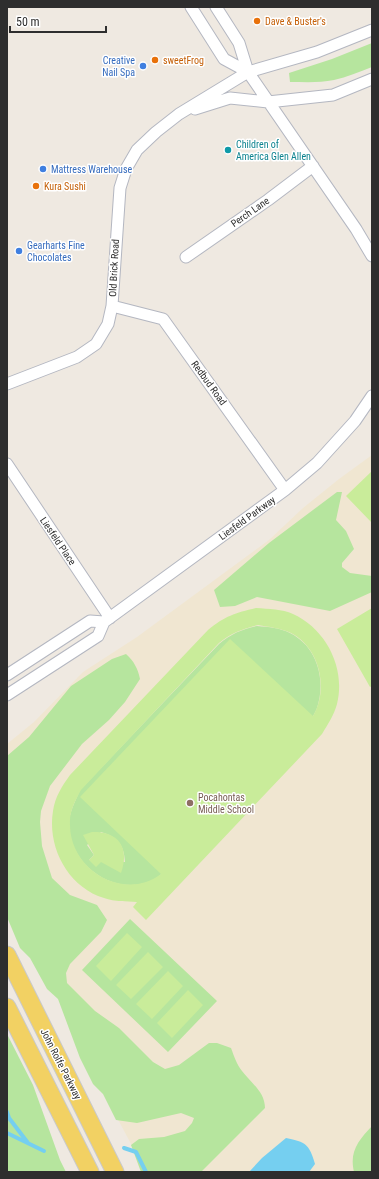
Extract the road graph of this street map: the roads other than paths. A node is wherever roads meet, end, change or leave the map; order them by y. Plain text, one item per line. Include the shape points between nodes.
1 (191, 7) edge
2 (216, 7) edge
3 (372, 30) edge
4 (248, 72) junction
5 (372, 79) edge
6 (268, 102) junction
7 (179, 114) junction
8 (313, 166) junction
9 (372, 256) edge
10 (186, 257) dead end
11 (112, 306) junction
12 (7, 384) edge
13 (372, 396) edge
14 (7, 464) edge
15 (285, 490) junction
16 (107, 620) junction
17 (7, 675) edge
18 (7, 695) edge
19 (7, 955) edge
20 (7, 1007) edge
21 (90, 1172) edge
22 (115, 1172) edge

1 - 4 street via 224,59
2 - 4 street via 239,43
3 - 4 street, Old Brick Road via 318,52
4 - 6 street
4 - 7 street, Old Brick Road
5 - 6 street, Old Brick Road via 333,95
6 - 7 street, Old Brick Road via 230,98
6 - 8 street
7 - 11 street, Old Brick Road via 137,150 126,169 120,188
8 - 9 street
8 - 10 street, Perch Lane
11 - 12 street, Old Brick Road via 108,324 96,344 77,358
11 - 15 street, Redbud Road via 163,319
13 - 15 street, Liesfeld Parkway via 317,464
14 - 16 street, Liesfeld Place
15 - 16 street, Liesfeld Parkway
16 - 17 street, Liesfeld Parkway via 90,621
16 - 18 street, Liesfeld Parkway via 98,636
19 - 22 main road, John Rolfe Parkway
20 - 21 main road

